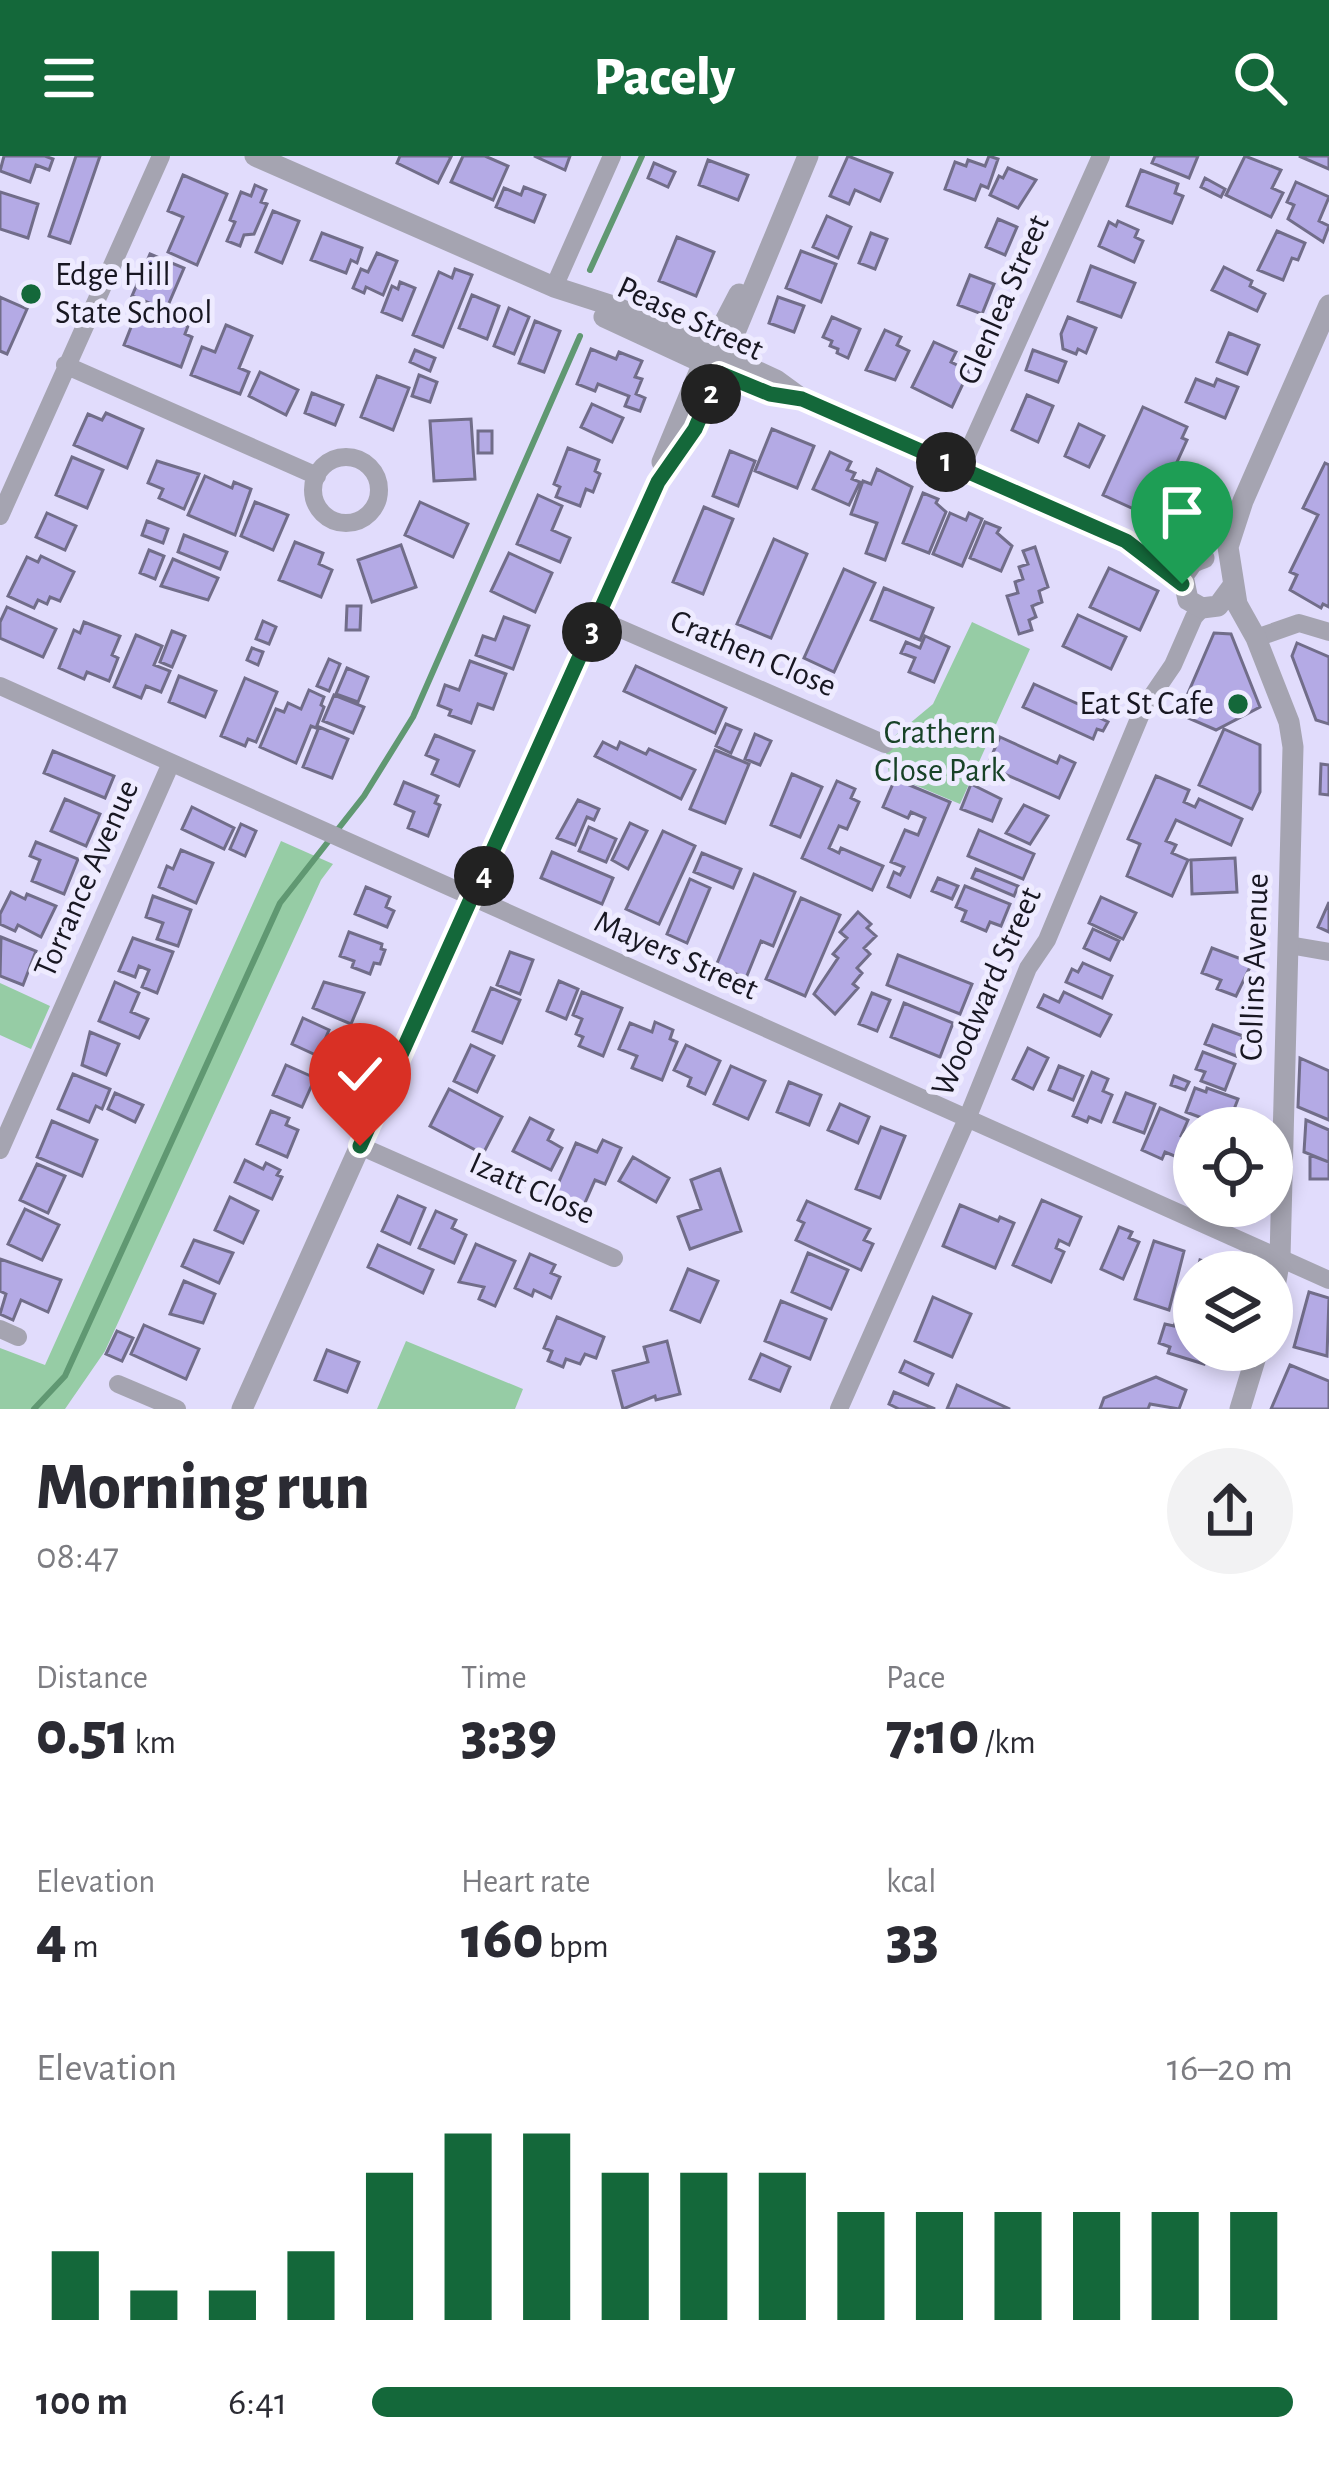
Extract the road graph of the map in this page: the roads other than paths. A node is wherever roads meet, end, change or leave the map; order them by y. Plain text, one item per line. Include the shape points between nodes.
1 (161, 156) edge
2 (255, 156) edge
3 (612, 156) edge
4 (808, 156) edge
5 (1101, 156) edge
6 (274, 160) edge
7 (554, 287) junction
8 (1329, 305) edge
9 (714, 362) junction
10 (65, 364) junction
11 (961, 468) junction
12 (316, 476) dead end
13 (1243, 501) junction
14 (0, 516) edge
15 (1126, 541) junction
16 (1198, 560) junction
17 (1230, 579) junction
18 (1182, 584) junction
19 (1206, 608) junction
20 (598, 619) junction
21 (1329, 632) edge
22 (1256, 638) junction
23 (0, 686) edge
24 (885, 743) dead end
25 (172, 763) junction
26 (474, 898) junction
27 (1288, 945) junction
28 (1329, 952) edge
29 (967, 1119) junction
30 (360, 1146) junction
31 (0, 1150) edge
32 (1264, 1251) edge
33 (1280, 1251) edge
34 (614, 1258) dead end
35 (1293, 1264) edge
36 (1329, 1280) edge
37 (1252, 1371) edge
38 (118, 1384) dead end
39 (177, 1409) edge
40 (242, 1409) edge
41 (839, 1409) edge
42 (1240, 1409) edge

1 - 10 street
2 - 6 street, Pease Street
3 - 7 street
4 - 9 street
5 - 11 street, Glenlea Street
6 - 7 street, Pease Street
7 - 9 street, Pease Street via 610,321
8 - 13 street
9 - 11 street, Pease Street via 770,394 802,399
9 - 20 street via 664,453
10 - 12 street
10 - 14 street
11 - 15 street, Pease Street
13 - 16 street
13 - 17 street via 1230,537
15 - 16 street, Pease Street
15 - 18 street, Pease Street
16 - 17 street via 1217,560
16 - 18 street
17 - 19 street via 1224,601
17 - 22 street, Collins Avenue
18 - 19 street via 1188,600
19 - 22 street
19 - 29 street, Woodward Street via 1143,709
20 - 24 street, Crathen Close
20 - 26 street
21 - 22 street via 1299,623
22 - 27 street, Collins Avenue via 1293,747
23 - 25 street, Mayers Street
25 - 26 street, Mayers Street
25 - 31 street, Torrance Avenue
26 - 29 street, Mayers Street
26 - 30 street
27 - 28 street
27 - 33 street, Collins Avenue
29 - 32 street, Mayers Street
29 - 41 street, Woodward Street
30 - 34 street, Izatt Close
30 - 40 street
35 - 36 street, Mayers Street
37 - 42 street
38 - 39 street

